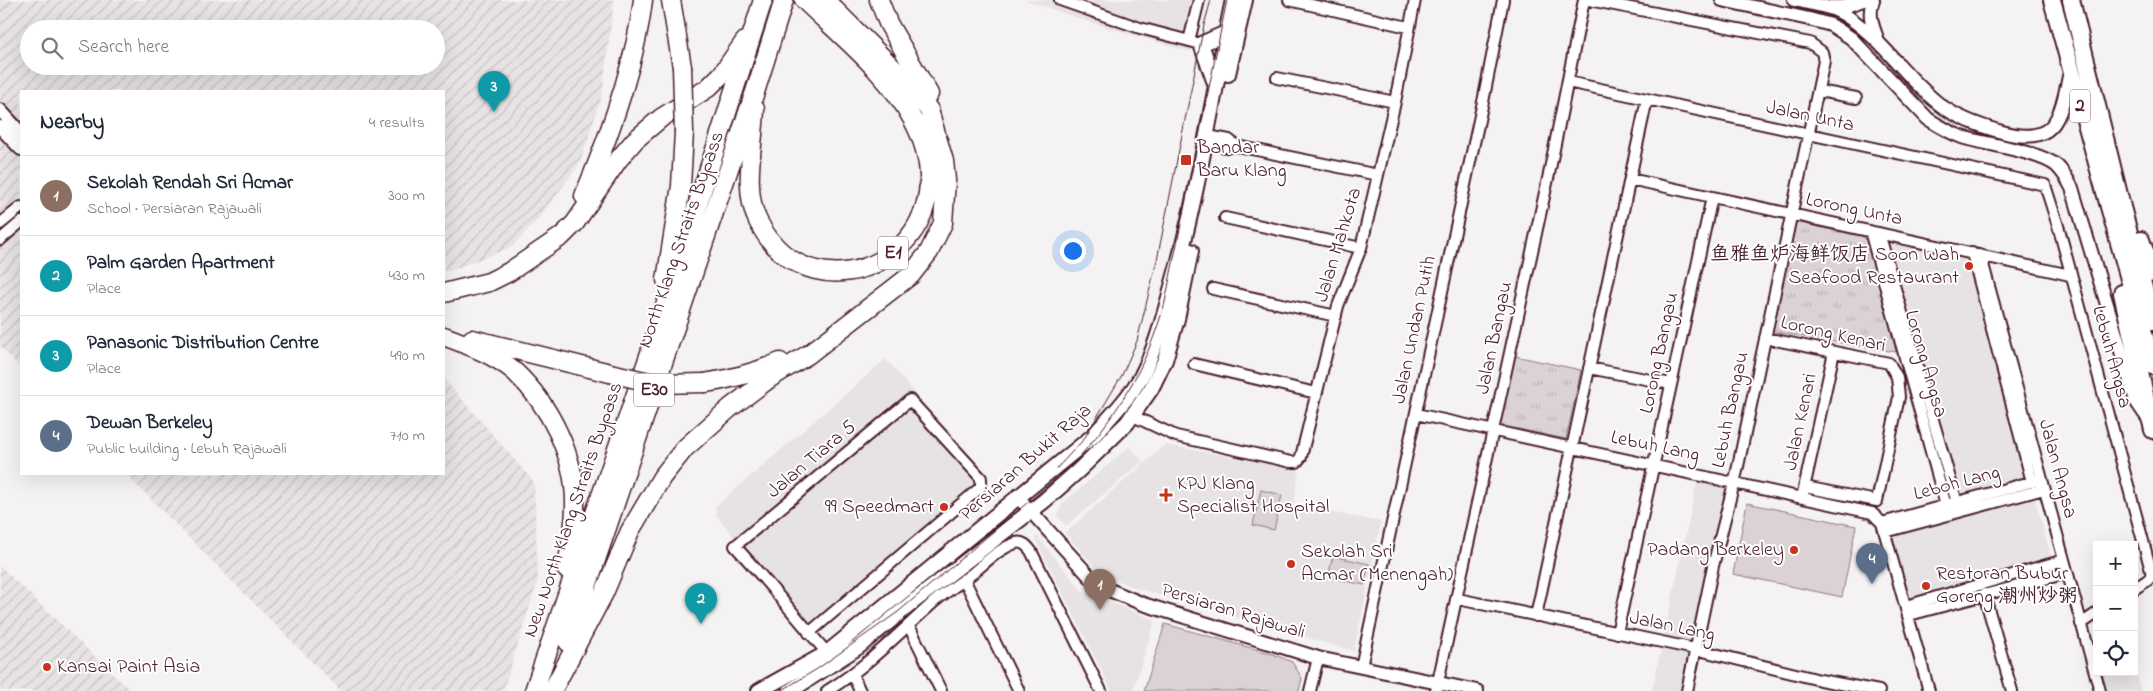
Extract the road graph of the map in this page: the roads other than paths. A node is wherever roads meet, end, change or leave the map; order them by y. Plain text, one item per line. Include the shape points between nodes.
1 (643, 0) edge
2 (671, 0) edge
3 (764, 0) edge
4 (784, 0) edge
5 (879, 0) edge
6 (1060, 0) edge
7 (1199, 0) edge
8 (1233, 0) edge
9 (1245, 0) edge
10 (1289, 0) edge
11 (1415, 0) edge
12 (1503, 0) edge
13 (1584, 0) edge
14 (1589, 0) edge
15 (1722, 0) edge
16 (1794, 0) edge
17 (1863, 0) edge
18 (1873, 0) edge
19 (2052, 0) edge
20 (2071, 0) edge
21 (815, 4) edge
22 (1825, 7) junction
23 (756, 22) junction
24 (1408, 26) junction
25 (1226, 33) junction
26 (1878, 41) junction
27 (1195, 43) junction
28 (2070, 72) junction
29 (1277, 78) dead end
30 (1568, 82) junction
31 (1216, 88) junction
32 (756, 89) junction
33 (1819, 91) junction
34 (1856, 98) dead end
35 (1647, 99) junction
36 (1395, 102) junction
37 (0, 110) edge
38 (0, 127) edge
39 (20, 131) edge
40 (1810, 135) junction
41 (1213, 141) junction
42 (20, 148) edge
43 (1378, 175) junction
44 (1630, 180) junction
45 (2045, 185) joint
46 (1712, 197) junction
47 (20, 208) edge
48 (2116, 210) junction
49 (1791, 214) junction
50 (1224, 218) dead end
51 (20, 223) edge
52 (943, 223) junction
53 (0, 224) edge
54 (1874, 232) junction
55 (562, 236) junction
56 (0, 240) edge
57 (1361, 248) junction
58 (1976, 255) junction
59 (2153, 272) edge
60 (2070, 275) junction
61 (1212, 289) dead end
62 (445, 293) edge
63 (667, 300) junction
64 (1336, 316) junction
65 (2153, 321) edge
66 (445, 335) edge
67 (445, 335) edge
68 (832, 336) junction
69 (1765, 338) junction
70 (1834, 352) junction
71 (1194, 364) dead end
72 (2153, 366) edge
73 (1589, 368) junction
74 (1671, 384) junction
75 (1316, 393) junction
76 (1416, 414) junction
77 (1133, 416) junction
78 (2152, 427) edge
79 (1493, 430) junction
80 (1572, 447) junction
81 (1654, 465) junction
82 (1734, 482) junction
83 (2039, 484) junction
84 (1805, 487) junction
85 (1017, 496) junction
86 (1802, 498) junction
87 (1951, 505) junction
88 (1030, 511) junction
89 (1883, 527) junction
90 (2064, 560) junction
91 (2067, 573) junction
92 (964, 580) junction
93 (2138, 586) edge
94 (1984, 594) junction
95 (1458, 600) junction
96 (1908, 610) junction
97 (1536, 616) junction
98 (2093, 616) edge
99 (2081, 624) junction
100 (909, 626) junction
101 (809, 633) junction
102 (1617, 633) junction
103 (549, 647) junction
104 (1695, 650) junction
105 (826, 653) junction
106 (1318, 658) junction
107 (1361, 667) junction
108 (853, 676) junction
109 (1437, 687) edge
110 (534, 691) edge
111 (552, 691) edge
112 (758, 691) edge
113 (790, 691) edge
114 (827, 691) edge
115 (860, 691) edge
116 (940, 691) edge
117 (1019, 691) edge
118 (1101, 691) edge
119 (1310, 691) edge
120 (1477, 691) edge
121 (1687, 691) edge
122 (1879, 691) edge
123 (1927, 691) edge
124 (2012, 691) edge
125 (2100, 691) edge

1 - 55 highway via 640,24 622,88 593,173
2 - 63 highway, bridge via 682,67 684,132 681,186 665,273
3 - 23 highway, New North Klang Straits Bypass / E30
4 - 32 highway, North Klang Straits Bypass / E30
5 - 52 highway via 888,23 942,119 952,159 952,187
6 - 27 street
7 - 27 street
8 - 25 main road, Persiaran Bukit Raja
9 - 41 main road, Persiaran Bukit Raja
10 - 24 street
11 - 24 street, Jalan Mahkota
12 - 76 street, Jalan Undan Putih
13 - 30 street, Jalan Bangau
14 - 33 street, Lebuh Bangau via 1810,43 1822,52 1824,61
15 - 78 street via 1831,25 1851,38 1928,118 1940,126 2056,165 2072,188 2136,401
16 - 22 street
17 - 22 street via 1843,7
18 - 26 street via 1870,12
19 - 28 highway, 2
20 - 48 highway, 2
21 - 32 highway, E1 via 888,84 906,109 924,146 930,179 922,219 891,254 862,269 829,272 814,269 788,256 765,234 752,206 749,177
21 - 52 highway, North Klang Straits Bypass / E30 via 910,84 929,110 944,160
22 - 26 street via 1848,16
23 - 55 highway via 722,74 708,88 661,118 635,140
23 - 63 highway, New North Klang Straits Bypass / E30
24 - 36 street, Jalan Mahkota
25 - 27 main road
25 - 31 main road, Persiaran Bukit Raja
26 - 28 street via 1940,104 1969,121 2027,138 2040,135 2052,125 2063,104
27 - 31 main road
28 - 48 highway, 2
29 - 36 street
30 - 35 street, Jalan Unta
30 - 79 street, Jalan Bangau
31 - 85 main road, Persiaran Bukit Raja via 1179,263 1160,329 1141,376 1125,401 1093,436
32 - 111 highway, North Klang Straits Bypass / E30
33 - 34 street
33 - 40 street, Lebuh Bangau
35 - 40 street, Jalan Unta
35 - 44 street
36 - 43 street, Jalan Mahkota
37 - 39 street
38 - 42 street
40 - 45 street, Jalan Unta
40 - 49 street, Lebuh Bangau
41 - 43 street via 1229,140 1237,146
41 - 77 main road, Persiaran Bukit Raja via 1165,360
43 - 57 street, Jalan Mahkota
44 - 46 street, Lorong Unta
44 - 73 street
45 - 60 street, Lebuh Angsa
46 - 49 street, Lorong Unta
46 - 74 street, Lorong Bangau
47 - 53 street
48 - 59 highway via 2139,236
48 - 65 highway, 2
48 - 72 highway, 2
48 - 78 highway via 2112,252
49 - 54 street, Lorong Unta
49 - 69 street, Lebuh Bangau
50 - 57 street
51 - 56 street
52 - 68 highway, North Klang Straits Bypass / E30 via 929,252 911,275
54 - 58 street, Lorong Unta
54 - 87 street, Lorong Angsa
55 - 62 highway via 489,282
57 - 64 street, Jalan Mahkota
58 - 60 street, Lorong Unta
58 - 83 street, Jalan Angsa
60 - 93 street, Lebuh Angsa via 2152,575
61 - 64 street
63 - 103 highway, New North Klang Straits Bypass / E30
64 - 75 street, Jalan Mahkota
66 - 68 highway, bridge via 658,384 728,380 756,372
67 - 103 highway via 494,358 519,377 553,423 573,476 576,504 573,540
68 - 111 highway, North Klang Straits Bypass / E30 via 730,408 686,448 662,477 630,531 604,593
69 - 70 street, Lorong Kenari
69 - 82 street, Lebuh Bangau
70 - 84 street, Jalan Kenari
70 - 84 street, Lorong Kenari via 1889,363 1897,377 1899,397 1877,502
71 - 75 street
73 - 74 street
73 - 80 street
74 - 81 street, Lorong Bangau
75 - 77 street, Jalan Mahkota via 1301,457 1297,462 1176,436
76 - 79 street, Lebuh Lang
76 - 107 street, Jalan Undan Putih
77 - 88 main road, Persiaran Bukit Raja via 1079,470
79 - 80 street, Lebuh Lang
79 - 95 street, Jalan Bangau
80 - 81 street, Lebuh Lang
80 - 97 street
81 - 82 street, Lebuh Lang
81 - 102 street, Lorong Bangau
82 - 86 street, Lebuh Lang
82 - 104 street, Lebuh Bangau
83 - 87 street, Leboh Lang
83 - 89 street
83 - 90 street, Jalan Angsa
84 - 86 street, Jalan Kenari
85 - 88 street, Persiaran Rajawali
85 - 105 main road, Persiaran Bukit Raja
86 - 89 street, Lebuh Lang via 1872,513
87 - 89 street, Leboh Lang
88 - 106 street, Persiaran Rajawali via 1100,586 1143,604
88 - 113 main road, Persiaran Bukit Raja via 858,647
89 - 96 street
90 - 91 street, Jalan Angsa
90 - 96 street
91 - 94 street
91 - 99 street, Jalan Angsa
92 - 100 street via 936,600
92 - 117 street
92 - 118 street via 1015,543 1027,545
94 - 96 street
94 - 124 street
95 - 97 street, Jalan Lang
95 - 109 street, Jalan Bangau
96 - 123 street
97 - 102 street, Jalan Lang
98 - 99 street
99 - 125 street, Jalan Angsa
100 - 108 street
100 - 116 street
101 - 101 street, Jalan Tiara 5 via 981,487 982,478 910,400 735,546 780,595
101 - 105 street
102 - 104 street, Jalan Lang
103 - 110 highway, New North Klang Straits Bypass / E30
104 - 121 street, Lebuh Bangau
104 - 122 street, Jalan Lang
105 - 112 main road, Persiaran Bukit Raja
106 - 107 street, Persiaran Rajawali
106 - 119 street
107 - 109 street, Persiaran Rajawali
108 - 114 street
108 - 115 street
109 - 120 street, Persiaran Rajawali

